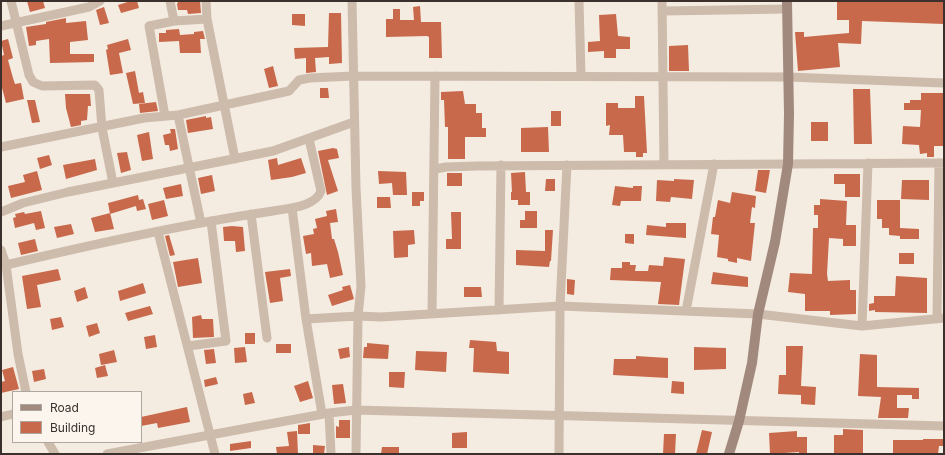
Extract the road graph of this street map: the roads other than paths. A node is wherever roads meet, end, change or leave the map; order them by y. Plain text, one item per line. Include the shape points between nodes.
1 (12, 1) edge
2 (100, 1) edge
3 (170, 1) edge
4 (206, 1) edge
5 (352, 1) edge
6 (579, 1) edge
7 (662, 1) edge
8 (787, 5) edge
9 (662, 11) junction
10 (207, 19) junction
11 (174, 21) junction
12 (17, 22) junction
13 (1, 26) edge
14 (354, 76) junction
15 (435, 76) junction
16 (581, 76) junction
17 (663, 77) junction
18 (788, 77) junction
19 (944, 83) edge
20 (224, 104) junction
21 (178, 115) junction
22 (165, 116) junction
23 (354, 122) junction
24 (102, 128) junction
25 (309, 138) junction
26 (1, 147) edge
27 (235, 159) junction
28 (868, 163) junction
29 (941, 163) edge
30 (664, 164) junction
31 (714, 164) junction
32 (788, 164) junction
33 (567, 165) junction
34 (501, 166) junction
35 (190, 168) junction
36 (435, 169) junction
37 (113, 183) junction
38 (292, 208) junction
39 (1, 212) edge
40 (251, 214) junction
41 (206, 222) junction
42 (158, 232) junction
43 (1, 250) edge
44 (6, 265) junction
45 (4, 293) edge
46 (560, 306) junction
47 (498, 310) junction
48 (686, 311) junction
49 (432, 314) junction
50 (758, 314) junction
51 (358, 316) junction
52 (940, 318) edge
53 (306, 319) junction
54 (862, 326) junction
55 (267, 338) dead end
56 (188, 346) junction
57 (26, 391) edge
58 (356, 410) junction
59 (326, 413) junction
60 (12, 414) edge
61 (560, 416) junction
62 (1, 417) edge
63 (739, 421) junction
64 (944, 426) edge
65 (209, 435) junction
66 (49, 443) edge
67 (55, 454) edge
68 (107, 454) edge
69 (215, 454) edge
70 (331, 454) edge
71 (356, 454) edge
72 (559, 454) edge
73 (729, 454) edge

1 - 12 street
2 - 12 street via 89,7
3 - 11 street
4 - 10 street
5 - 14 street
6 - 16 street
7 - 9 street
8 - 9 street
8 - 18 street
9 - 17 street
10 - 11 street
10 - 20 street
11 - 22 street via 149,26
12 - 13 street
12 - 24 street via 29,75 33,82 42,86 94,85 99,90
14 - 15 street
14 - 20 street via 299,80 289,91
14 - 23 street
15 - 16 street
15 - 36 street
16 - 17 street
17 - 18 street
17 - 30 street
18 - 19 street
18 - 32 street
20 - 21 street
20 - 27 street
21 - 22 street
21 - 35 street
22 - 24 street
23 - 25 street
23 - 51 street via 361,286
24 - 26 street
24 - 37 street
25 - 27 street via 274,151
25 - 38 street via 321,191 315,200
27 - 35 street
28 - 29 street
28 - 32 street
28 - 54 street
29 - 52 street
30 - 31 street
30 - 33 street
31 - 32 street
31 - 48 street
32 - 50 street via 775,242
33 - 34 street
33 - 46 street
34 - 36 street via 455,166
34 - 47 street
35 - 37 street
35 - 41 street
36 - 49 street
37 - 39 street via 23,203
38 - 40 street
38 - 53 street
40 - 41 street
40 - 55 street
41 - 42 street
41 - 56 street via 226,341
42 - 44 street
42 - 56 street
43 - 44 street
44 - 45 street
45 - 57 street
46 - 47 street
46 - 48 street
46 - 61 street
47 - 49 street
48 - 50 street
49 - 51 street
50 - 54 street
50 - 63 street via 752,363
51 - 53 street
51 - 58 street
52 - 54 street
53 - 59 street
56 - 65 street
58 - 59 street
58 - 61 street
58 - 71 street
59 - 65 street
59 - 70 street
60 - 62 street
61 - 63 street
61 - 72 street
63 - 64 street
63 - 73 street
65 - 68 street
65 - 69 street
66 - 67 street

